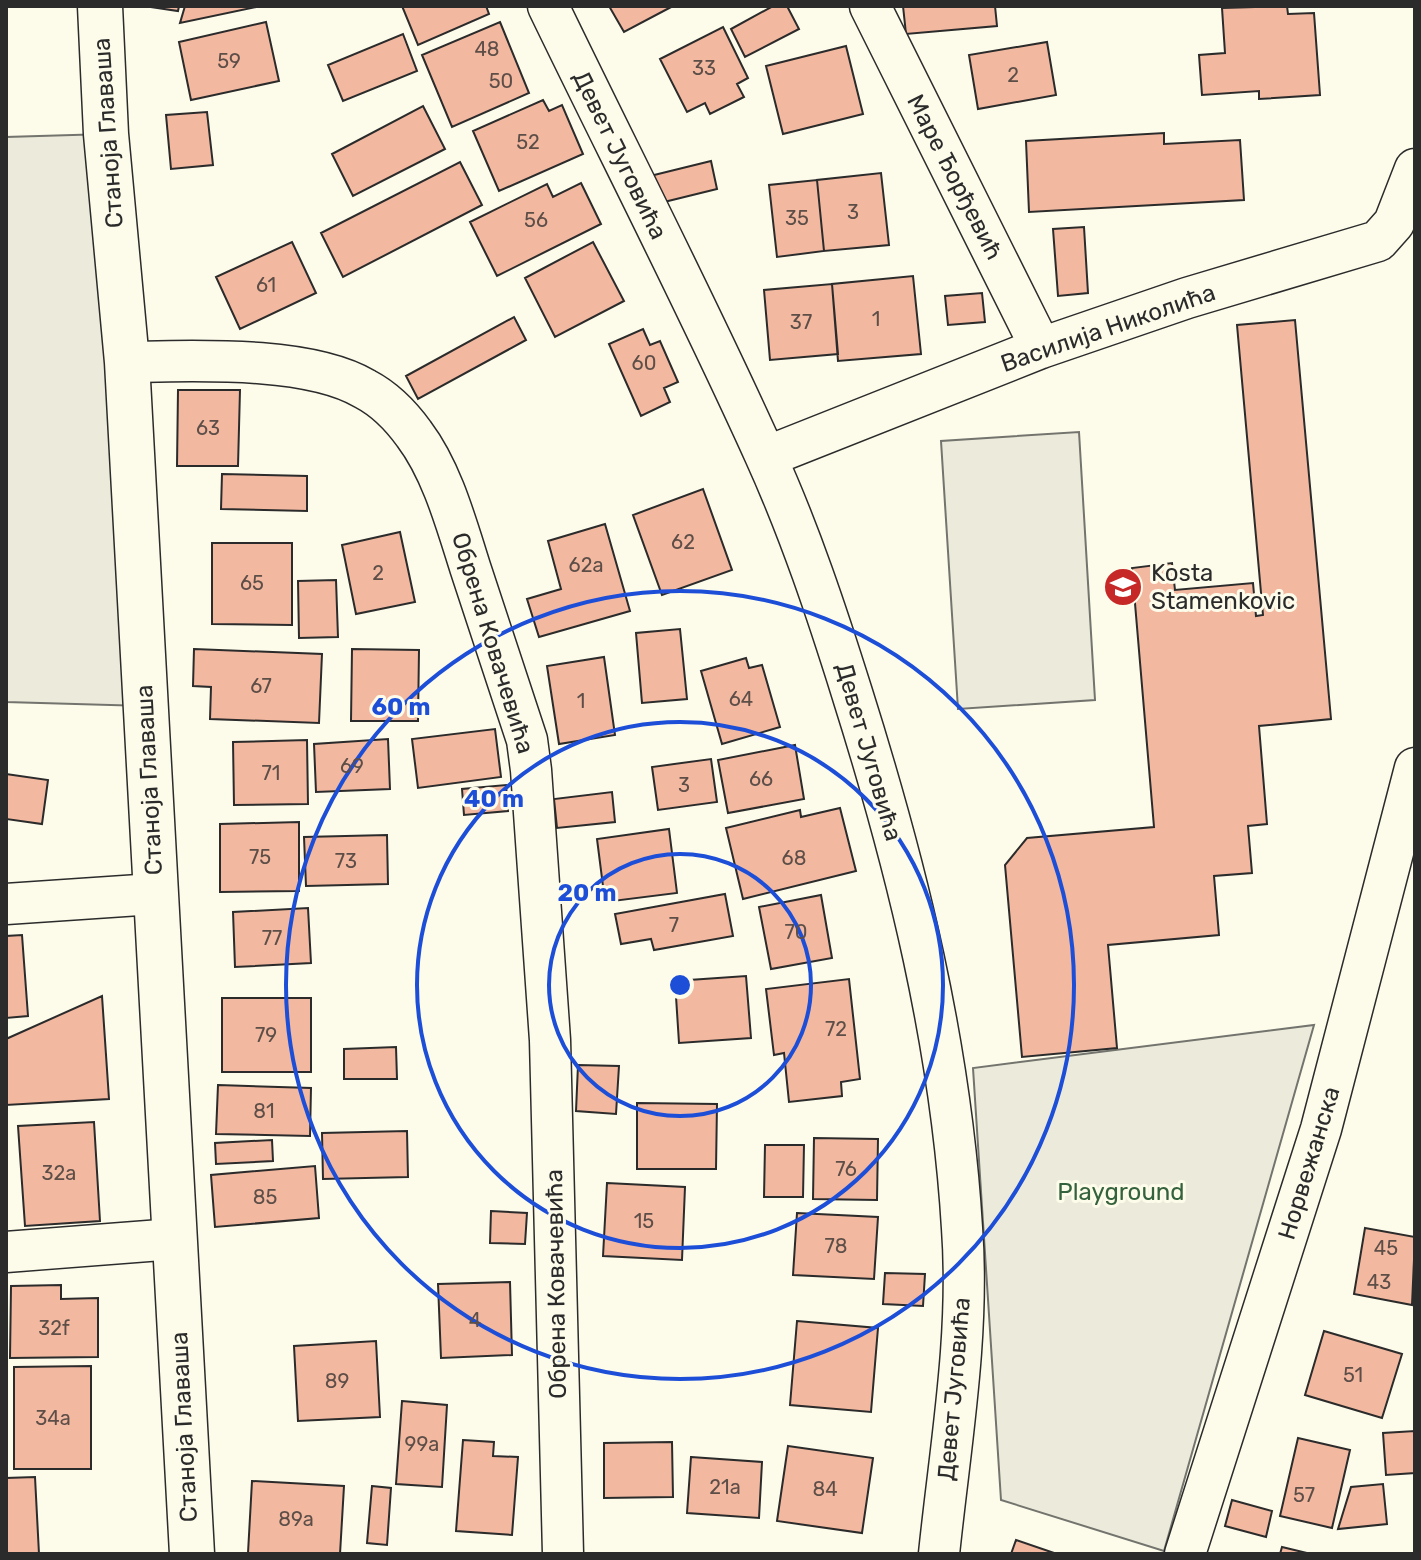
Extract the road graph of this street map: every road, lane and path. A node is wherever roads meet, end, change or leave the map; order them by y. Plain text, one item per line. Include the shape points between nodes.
1 (100, 6) edge
2 (548, 6) edge
3 (870, 6) edge
4 (1415, 169) edge
5 (1041, 348) junction
6 (127, 362) junction
7 (766, 457) junction
8 (1415, 768) edge
9 (154, 894) junction
10 (6, 904) edge
11 (174, 1239) junction
12 (6, 1252) edge
13 (192, 1554) edge
14 (563, 1554) edge
15 (939, 1554) edge
16 (1185, 1554) edge

1 - 6 main road, Станоја Главаша
2 - 7 street, Девет Југовића
3 - 5 street, Маре Ђорђевић
4 - 5 street, Василија Николића via 1394,223 1378,241
5 - 7 street, Василија Николића
6 - 9 main road, Станоја Главаша
6 - 14 street, Обрена Ковачевића via 275,365 364,388 397,413 416,436 449,503 527,740 531,770 550,1040
7 - 15 street, Девет Југовића via 827,614 876,769 922,943 947,1082 963,1231 961,1344
8 - 16 street, Норвежанска via 1321,1129
9 - 10 street
9 - 11 main road, Станоја Главаша
11 - 12 street
11 - 13 main road, Станоја Главаша

